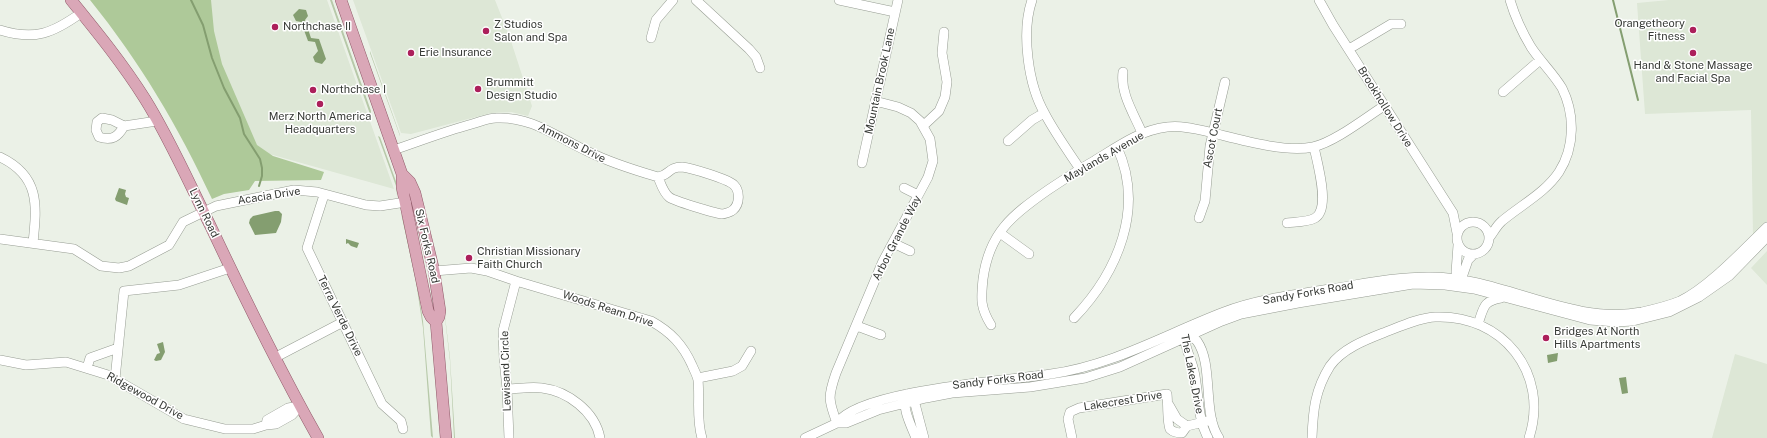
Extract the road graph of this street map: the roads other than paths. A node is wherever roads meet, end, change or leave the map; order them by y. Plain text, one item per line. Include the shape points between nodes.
1 (71, 0) edge
2 (342, 0) edge
3 (674, 0) edge
4 (696, 0) edge
5 (839, 0) edge
6 (898, 0) edge
7 (1032, 0) edge
8 (1319, 0) edge
9 (1510, 0) edge
10 (895, 12) junction
11 (81, 13) junction
12 (1401, 24) dead end
13 (0, 30) edge
14 (944, 32) dead end
15 (651, 38) dead end
16 (1349, 49) junction
17 (1540, 60) junction
18 (760, 68) dead end
19 (1123, 72) dead end
20 (1225, 82) dead end
21 (1503, 92) dead end
22 (875, 101) junction
23 (1384, 106) junction
24 (1044, 113) junction
25 (157, 121) junction
26 (124, 126) dead end
27 (923, 126) junction
28 (1142, 133) junction
29 (1214, 133) junction
30 (1008, 141) dead end
31 (1117, 147) junction
32 (1314, 147) junction
33 (394, 150) junction
34 (0, 157) edge
35 (862, 163) dead end
36 (1080, 169) junction
37 (402, 174) junction
38 (658, 176) junction
39 (904, 188) dead end
40 (324, 195) junction
41 (918, 195) junction
42 (406, 202) junction
43 (203, 212) junction
44 (1452, 213) junction
45 (1199, 218) dead end
46 (1468, 222) junction
47 (1500, 222) junction
48 (1287, 223) dead end
49 (1482, 225) junction
50 (1767, 227) edge
51 (1000, 233) junction
52 (1457, 233) junction
53 (1489, 238) junction
54 (1767, 238) edge
55 (0, 239) edge
56 (33, 243) junction
57 (893, 243) junction
58 (1460, 247) junction
59 (910, 251) dead end
60 (1028, 254) dead end
61 (1474, 254) junction
62 (230, 268) junction
63 (434, 271) junction
64 (516, 281) junction
65 (1459, 281) junction
66 (1476, 290) junction
67 (1503, 297) junction
68 (1485, 304) junction
69 (1074, 318) dead end
70 (343, 322) junction
71 (436, 322) junction
72 (1478, 324) junction
73 (991, 325) dead end
74 (857, 326) junction
75 (1186, 334) junction
76 (881, 335) dead end
77 (118, 348) junction
78 (751, 351) dead end
79 (276, 357) junction
80 (0, 360) edge
81 (87, 368) junction
82 (115, 378) junction
83 (698, 378) junction
84 (507, 389) junction
85 (905, 398) junction
86 (914, 400) junction
87 (300, 406) junction
88 (1212, 420) junction
89 (1201, 422) junction
90 (837, 423) junction
91 (403, 429) dead end
92 (318, 438) edge
93 (446, 438) edge
94 (509, 438) edge
95 (600, 438) edge
96 (702, 438) edge
97 (805, 438) edge
98 (916, 438) edge
99 (924, 438) edge
100 (1072, 438) edge
101 (1208, 438) edge
102 (1219, 438) edge
103 (1312, 438) edge
104 (1529, 438) edge

1 - 11 main road, Lynn Road
2 - 33 main road, Six Forks Road
3 - 15 street via 656,20
4 - 18 street via 749,49 756,57
5 - 10 street
6 - 10 street, Mountain Brook Lane
7 - 24 street via 1027,14 1027,51 1033,82
8 - 16 street, Brookhollow Drive
9 - 17 street via 1522,31
10 - 22 street, Mountain Brook Lane
11 - 13 street via 59,28 38,35 23,36
11 - 25 main road, Lynn Road via 120,63
12 - 16 street via 1391,24
14 - 27 street via 942,53 947,82 945,97 939,111
16 - 23 street, Brookhollow Drive
17 - 21 street
17 - 47 street via 1555,78 1567,99 1571,120 1570,146 1560,170 1550,183
19 - 28 street via 1124,90
20 - 29 street, Ascot Court
22 - 27 street, Arbor Grande Way via 911,113
22 - 35 street, Mountain Brook Lane
23 - 32 street, Maylands Avenue via 1346,132
23 - 44 street, Brookhollow Drive
24 - 30 street
24 - 36 street
25 - 26 street
25 - 43 main road, Lynn Road
27 - 41 street, Arbor Grande Way via 930,139 933,161
28 - 29 street, Maylands Avenue via 1170,126
28 - 31 street, Maylands Avenue
29 - 32 street, Maylands Avenue via 1250,142 1286,147
29 - 45 street, Ascot Court via 1207,162 1203,208
31 - 36 street, Maylands Avenue
31 - 69 street via 1124,164 1129,190 1122,239 1112,265 1091,300
32 - 48 street via 1321,185 1322,212 1315,218
33 - 37 main road, Six Forks Road
33 - 38 street, Ammons Drive via 466,126 494,118 505,118 543,127 587,152 613,163
34 - 56 street via 21,170 32,187 36,210
36 - 51 street, Maylands Avenue via 1021,209
37 - 42 main road, Six Forks Road via 401,182
37 - 63 main road, Six Forks Road via 410,182 415,193
38 - 38 street via 663,176 673,168 685,167 734,185 738,202 733,210 723,214 671,199 664,193
39 - 41 street
40 - 42 street, Acacia Drive via 353,203 380,206
40 - 43 street, Acacia Drive via 307,190 294,190 216,206
40 - 70 street, Terra Verde Drive via 307,248
41 - 57 street, Arbor Grande Way
42 - 71 main road, Six Forks Road via 428,311
43 - 56 street, Acacia Drive via 183,222 169,245 129,266 119,268 101,266 74,249
43 - 62 main road, Lynn Road
44 - 46 street, Brookhollow Drive
44 - 52 street, Brookhollow Drive
46 - 49 street, Brookhollow Drive
46 - 52 street
47 - 49 street, Brookhollow Drive
47 - 53 street
49 - 53 street
50 - 65 street, Sandy Forks Road via 1696,291 1669,305 1641,312 1583,312
51 - 60 street
51 - 73 street, Maylands Avenue via 985,263 982,293 983,312
52 - 58 street, Brookhollow Drive
53 - 61 street via 1483,251
54 - 67 street, Sandy Forks Road via 1712,288 1681,307 1656,316 1616,322 1590,320
55 - 56 street, Acacia Drive
57 - 59 street
57 - 74 street, Arbor Grande Way via 883,261
58 - 61 street via 1467,253
58 - 65 street, Brookhollow Drive
61 - 65 street via 1468,260
62 - 77 street via 178,285 124,291
62 - 79 main road, Lynn Road
63 - 64 street, Woods Ream Drive via 471,268
63 - 71 main road, Six Forks Road via 440,311
64 - 83 street, Woods Ream Drive via 651,321 664,328 678,341 688,355
64 - 84 street, Lewisand Circle via 504,331
65 - 66 street, Sandy Forks Road
65 - 75 street, Sandy Forks Road via 1429,276 1393,279 1274,298 1242,306
66 - 67 street, Sandy Forks Road
66 - 68 street
67 - 68 street
68 - 72 street
70 - 79 street
70 - 91 street, Terra Verde Drive via 382,404 401,421
71 - 93 main road, Six Forks Road
72 - 103 street via 1457,318 1434,317 1406,324 1355,345 1331,365 1322,381 1315,398
72 - 104 street via 1505,340 1519,356 1529,377 1534,407
74 - 76 street
74 - 90 street, Arbor Grande Way via 830,390 829,402
75 - 85 street, Sandy Forks Road via 1078,369
75 - 86 street, Sandy Forks Road via 1120,367 1085,378 1030,387 952,393
75 - 88 street, The Lakes Drive via 1197,342 1202,354
75 - 89 street, The Lakes Drive via 1185,347 1194,370
77 - 81 street via 90,358
77 - 82 street
78 - 83 street via 742,366 734,371
79 - 87 main road, Lynn Road
80 - 81 street, Ridgewood Drive via 26,365 66,362
81 - 82 street, Ridgewood Drive
82 - 87 street, Ridgewood Drive via 189,420 230,430 276,424 292,415
83 - 96 street, Woods Ream Drive via 698,413
84 - 94 street, Lewisand Circle
84 - 95 street via 541,388 561,393 577,402 589,414
85 - 86 street
85 - 90 street, Sandy Forks Road via 846,424
85 - 98 street
86 - 99 street
87 - 92 main road, Lynn Road
88 - 89 street, Lakecrest Drive
88 - 102 street, The Lakes Drive
89 - 100 street, Lakecrest Drive via 1187,426 1172,416 1167,394 1079,408 1070,412 1068,419
89 - 101 street, The Lakes Drive
90 - 97 street, Sandy Forks Road

